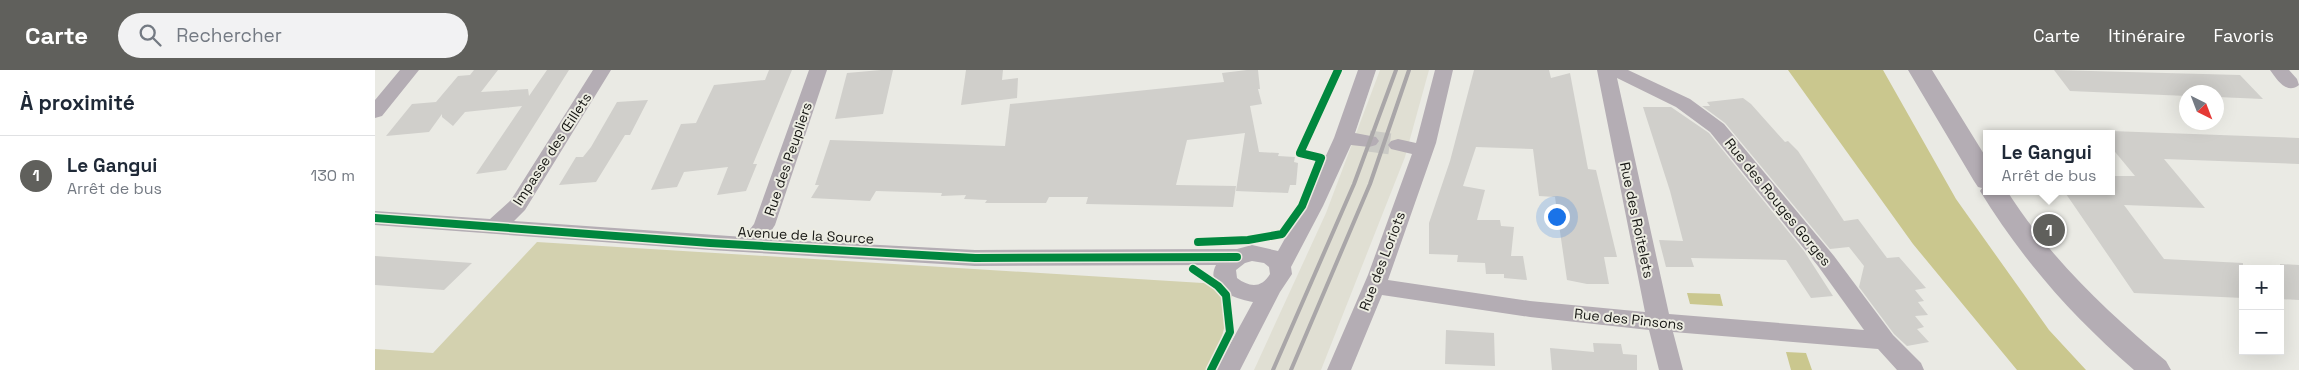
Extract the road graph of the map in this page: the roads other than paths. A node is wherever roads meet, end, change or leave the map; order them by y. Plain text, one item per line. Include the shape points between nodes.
1 (410, 70) edge
2 (602, 70) edge
3 (818, 70) edge
4 (1367, 70) edge
5 (1444, 70) edge
6 (1606, 70) edge
7 (1614, 70) edge
8 (1920, 70) edge
9 (375, 112) edge
10 (1344, 138) junction
11 (1369, 141) tunnel mouth
12 (1397, 145) tunnel mouth
13 (1423, 150) junction
14 (1983, 174) edge
15 (1996, 195) edge
16 (375, 218) edge
17 (497, 225) junction
18 (1296, 238) junction
19 (751, 244) junction
20 (1261, 253) junction
21 (1230, 266) junction
22 (1281, 266) junction
23 (1373, 286) junction
24 (1269, 290) junction
25 (1245, 293) junction
26 (1659, 322) junction
27 (1246, 334) junction
28 (1885, 341) junction
29 (1228, 370) edge
30 (1339, 370) edge
31 (1671, 370) edge
32 (1912, 370) edge
33 (2155, 370) edge

1 - 9 street
2 - 17 street, Impasse des Œillets via 518,205
3 - 19 street, Rue des Peupliers via 764,225
4 - 10 street
5 - 13 street, Rue des Loriots
6 - 26 street, Rue des Roitelets
7 - 28 street, Rue des Rouges Gorges via 1683,104 1717,128 1827,261
8 - 14 street
10 - 11 street
10 - 18 street
12 - 13 street
13 - 23 street, Rue des Loriots
15 - 33 street via 2043,263 2069,293
16 - 17 street, Avenue de la Source
17 - 19 street, Avenue de la Source
18 - 20 street via 1276,250
18 - 22 street
19 - 21 street, Avenue de la Source via 975,258 1195,259
20 - 21 street via 1252,253
20 - 22 street
21 - 25 street via 1230,286
22 - 24 street via 1280,279
23 - 26 street, Rue des Pinsons via 1530,309
23 - 30 street, Rue des Loriots
24 - 25 street
24 - 27 street
25 - 27 street
26 - 28 street, Rue des Pinsons
26 - 31 street, Rue des Roitelets
27 - 29 street
28 - 32 street, Rue des Rouges Gorges

